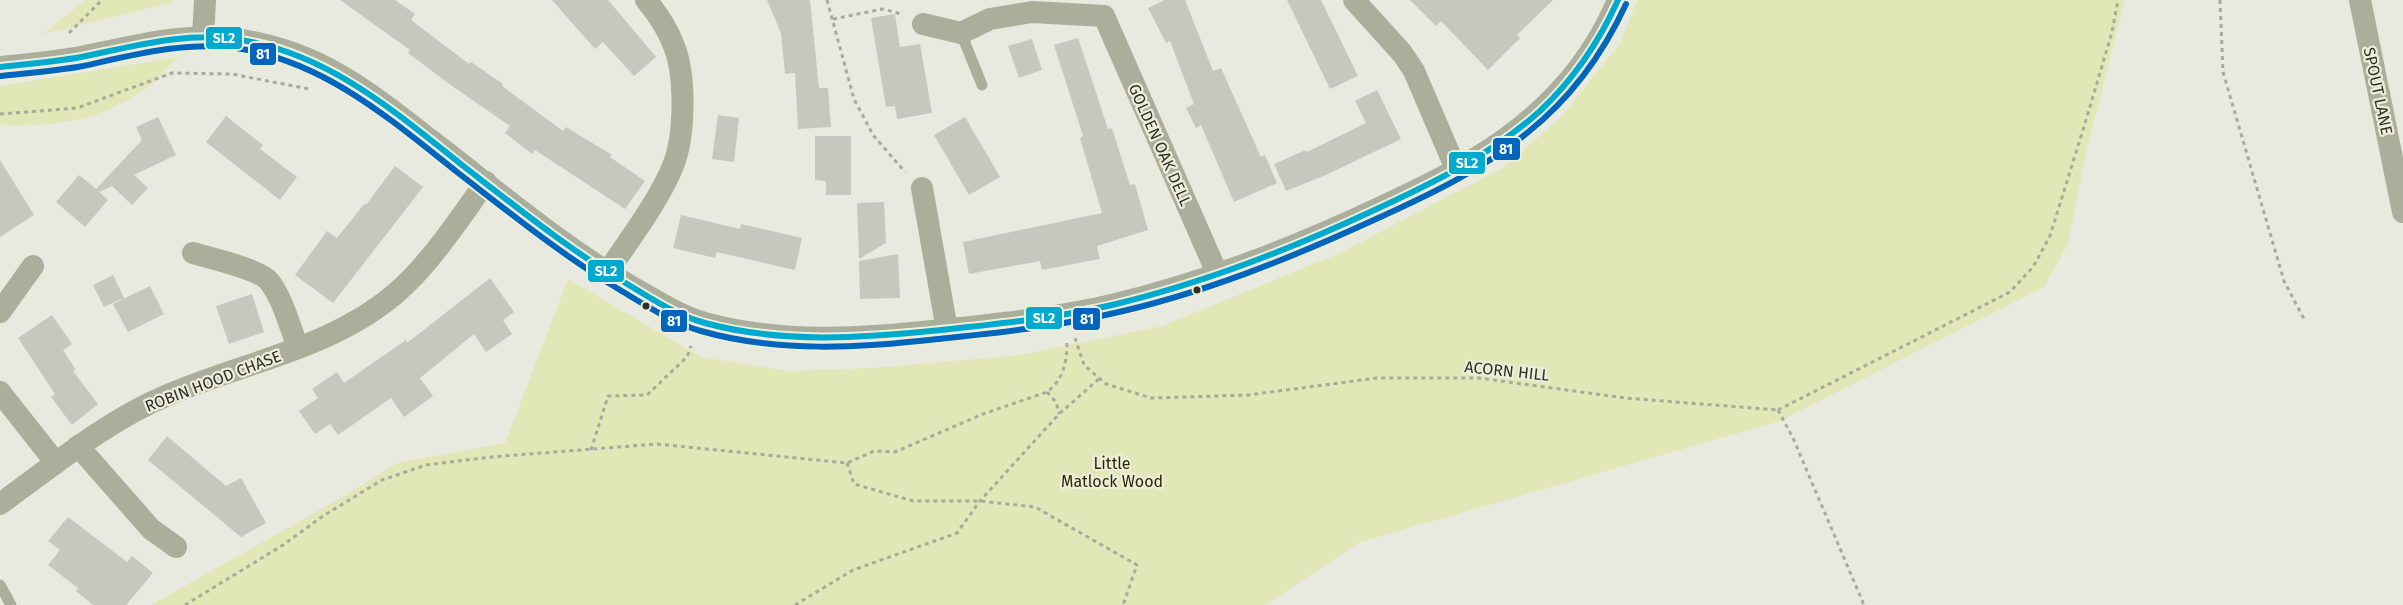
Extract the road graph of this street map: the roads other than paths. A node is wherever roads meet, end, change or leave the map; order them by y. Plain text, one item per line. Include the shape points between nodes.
1 (205, 0) edge
2 (646, 0) edge
3 (1354, 0) edge
4 (1618, 0) edge
5 (2360, 0) edge
6 (1107, 8) edge
7 (923, 24) road end
8 (961, 33) junction
9 (203, 37) junction
10 (0, 67) edge
11 (982, 85) dead end
12 (1456, 169) junction
13 (486, 182) junction
14 (922, 188) road end
15 (2403, 212) edge
16 (193, 253) dead end
17 (33, 266) dead end
18 (607, 273) junction
19 (1217, 273) junction
20 (0, 312) edge
21 (947, 330) junction
22 (298, 348) junction
23 (0, 392) edge
24 (78, 446) junction
25 (56, 463) junction
26 (0, 504) edge
27 (176, 548) dead end
28 (0, 585) edge
29 (11, 605) edge

1 - 9 street
2 - 18 street via 674,46 681,82 683,126 673,165
3 - 12 street via 1414,71
4 - 12 street via 1588,59 1566,84 1503,140
5 - 15 street, SPOUT LANE
6 - 8 street, GOLDEN OAK DELL via 1032,12 990,20
6 - 19 street, GOLDEN OAK DELL
7 - 8 street
8 - 11 lane
9 - 10 street via 179,37 70,59
9 - 13 street via 272,47 338,72 375,96
12 - 19 street via 1321,235
13 - 18 street
13 - 22 street, ROBIN HOOD CHASE via 426,263 395,293 359,320
14 - 21 street
16 - 22 street, ROBIN HOOD CHASE via 241,267 268,280
17 - 20 street
18 - 21 street via 701,322 755,334 788,337 890,336
19 - 21 street via 1119,303
22 - 24 street, ROBIN HOOD CHASE via 167,395
23 - 25 street
24 - 25 street, ROBIN HOOD CHASE
24 - 27 street via 151,529
25 - 26 street, ROBIN HOOD CHASE
28 - 29 lane

